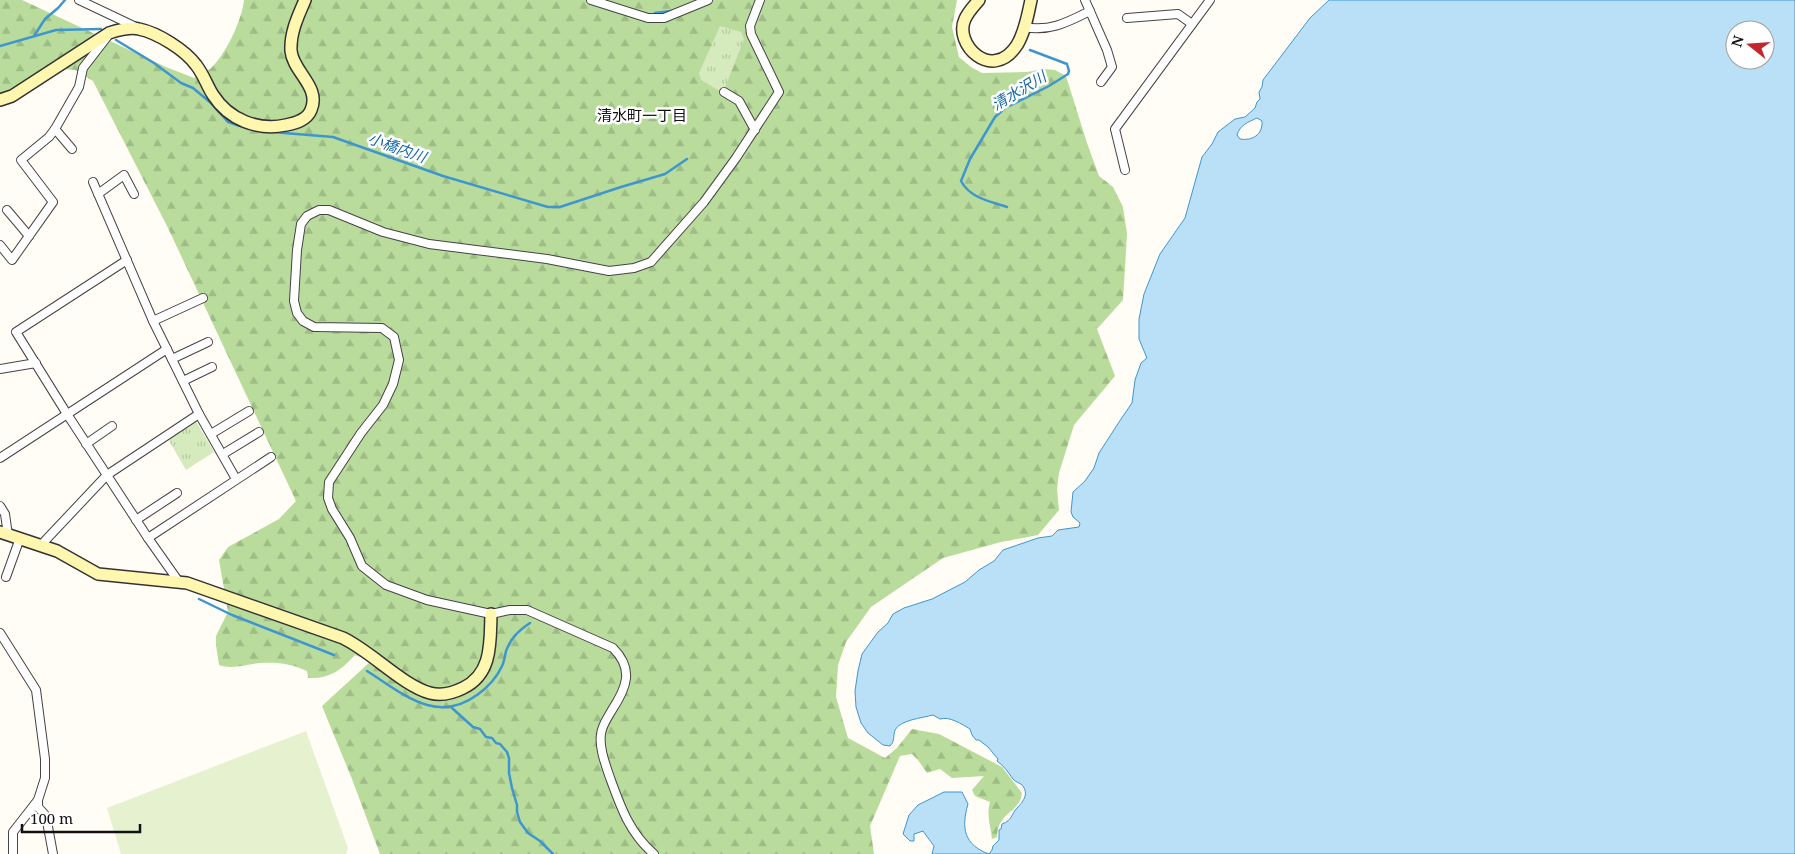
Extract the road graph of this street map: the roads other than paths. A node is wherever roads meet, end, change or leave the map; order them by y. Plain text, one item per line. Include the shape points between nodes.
1 (79, 0) edge
2 (305, 0) edge
3 (591, 0) edge
4 (708, 0) edge
5 (760, 0) edge
6 (979, 0) edge
7 (1031, 0) edge
8 (1085, 0) edge
9 (1210, 0) edge
10 (1090, 11) junction
11 (1127, 18) dead end
12 (1192, 24) junction
13 (1024, 26) junction
14 (138, 28) junction
15 (109, 33) junction
16 (1101, 82) dead end
17 (724, 92) dead end
18 (0, 100) edge
19 (1112, 120) dead end
20 (55, 129) junction
21 (755, 130) junction
22 (1116, 130) junction
23 (72, 149) dead end
24 (1125, 170) dead end
25 (93, 182) dead end
26 (98, 194) junction
27 (134, 194) dead end
28 (7, 210) dead end
29 (29, 236) junction
30 (0, 245) edge
31 (127, 260) junction
32 (203, 298) dead end
33 (153, 321) junction
34 (208, 342) dead end
35 (167, 349) junction
36 (172, 359) junction
37 (36, 363) junction
38 (212, 367) dead end
39 (0, 369) edge
40 (183, 381) junction
41 (249, 410) dead end
42 (66, 414) junction
43 (199, 414) junction
44 (112, 426) dead end
45 (259, 432) dead end
46 (211, 434) junction
47 (86, 444) junction
48 (223, 454) junction
49 (271, 457) dead end
50 (0, 458) edge
51 (107, 475) junction
52 (236, 479) junction
53 (177, 493) dead end
54 (0, 506) edge
55 (136, 520) junction
56 (9, 535) edge
57 (148, 538) junction
58 (41, 545) junction
59 (6, 577) dead end
60 (179, 582) junction
61 (491, 614) junction
62 (0, 633) edge
63 (38, 800) junction
64 (13, 854) edge
65 (53, 854) edge
66 (654, 854) edge

1 - 14 street
2 - 14 main road via 291,37 291,53 310,87 312,109 300,122 283,126 248,124 234,117 214,96 191,59 164,40
3 - 4 street via 648,18 664,18
5 - 21 street via 750,26 751,34 779,92
6 - 13 main road via 962,28 965,40 978,56 994,61 1008,56 1018,44
7 - 13 main road
8 - 10 street
9 - 12 street
10 - 13 street via 1063,24 1038,29
10 - 16 street via 1112,67
11 - 12 street via 1178,14
12 - 22 street
14 - 15 main road
15 - 18 main road via 19,92
15 - 20 street via 84,68 79,87
17 - 21 street via 739,101
19 - 22 street
20 - 23 street
20 - 29 street via 22,160 53,202
21 - 61 street via 676,236 651,262 634,268 609,271 547,259 429,244 383,232 329,210 318,210 301,224 294,301 300,317 314,327 382,328 394,337 399,360 383,405 330,482 328,498 332,509 362,566 386,585 427,600
22 - 24 street
25 - 26 street
26 - 27 street via 124,175
26 - 31 street
28 - 29 street
29 - 30 street via 12,260
31 - 33 street
31 - 37 street via 16,332
32 - 33 street
33 - 35 street
34 - 36 street
35 - 36 street
35 - 42 street
36 - 40 street
37 - 39 street
37 - 42 street
38 - 40 street
40 - 43 street
41 - 46 street
42 - 47 street
42 - 50 street
43 - 46 street
43 - 51 street
44 - 47 street
45 - 48 street
46 - 48 street
47 - 51 street
48 - 52 street
49 - 52 street
51 - 55 street
51 - 58 street
52 - 57 street
53 - 55 street
54 - 56 street via 6,514
55 - 57 street
56 - 58 main road
56 - 59 street
57 - 60 street
58 - 60 main road via 98,574
60 - 61 main road via 343,638 411,684 430,693 455,692 480,674 490,649
61 - 66 street via 527,610 613,648 622,657 627,668 626,679 603,727 601,748 623,813 643,844
62 - 63 street via 36,690 45,759 45,778
63 - 64 street via 12,832
63 - 65 street via 38,807 46,816

